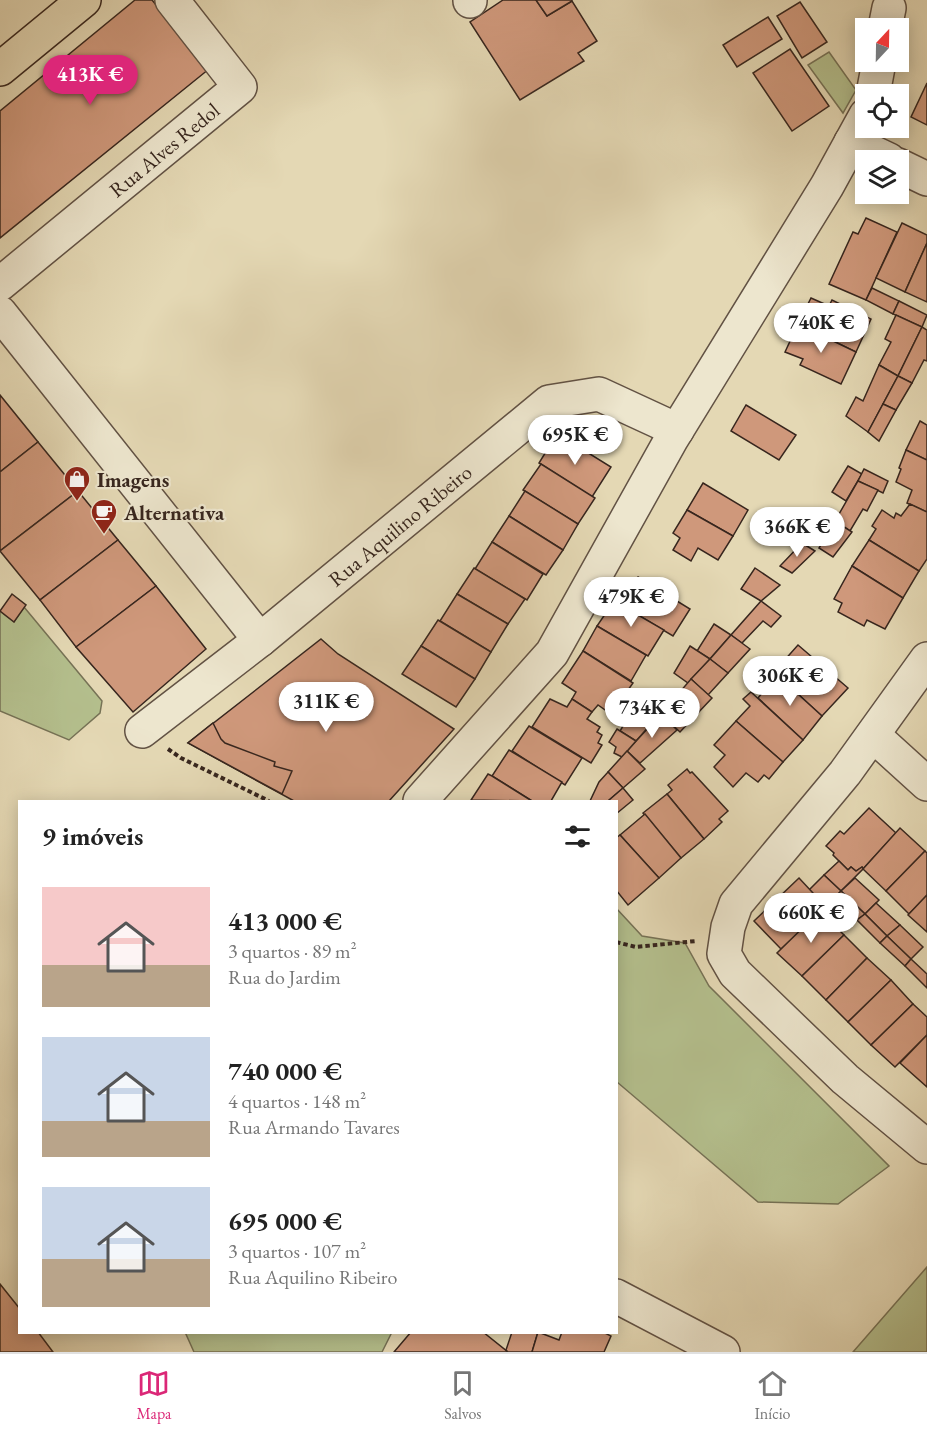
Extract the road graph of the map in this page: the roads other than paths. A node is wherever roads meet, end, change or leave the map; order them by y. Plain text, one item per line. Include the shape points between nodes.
1 (84, 0) edge
2 (172, 0) edge
3 (0, 69) edge
4 (855, 136) edge
5 (868, 138) edge
6 (879, 150) edge
7 (909, 170) edge
8 (927, 179) edge
9 (0, 284) edge
10 (0, 313) edge
11 (677, 430) junction
12 (260, 640) junction
13 (927, 659) edge
14 (142, 730) road end
15 (873, 735) junction
16 (927, 784) edge
17 (421, 800) edge
18 (927, 1146) edge
19 (618, 1297) edge
20 (723, 1352) edge

1 - 3 main road
2 - 9 street, Rua Alves Redol via 240,87
4 - 11 street
5 - 6 street
7 - 8 street
10 - 12 street
11 - 12 street, Rua Aquilino Ribeiro via 599,394 549,402
11 - 17 street via 552,653
12 - 14 street, Rua Aquilino Ribeiro
13 - 15 street
15 - 16 street
15 - 18 street via 736,904 723,954 735,973 845,1079
19 - 20 street

